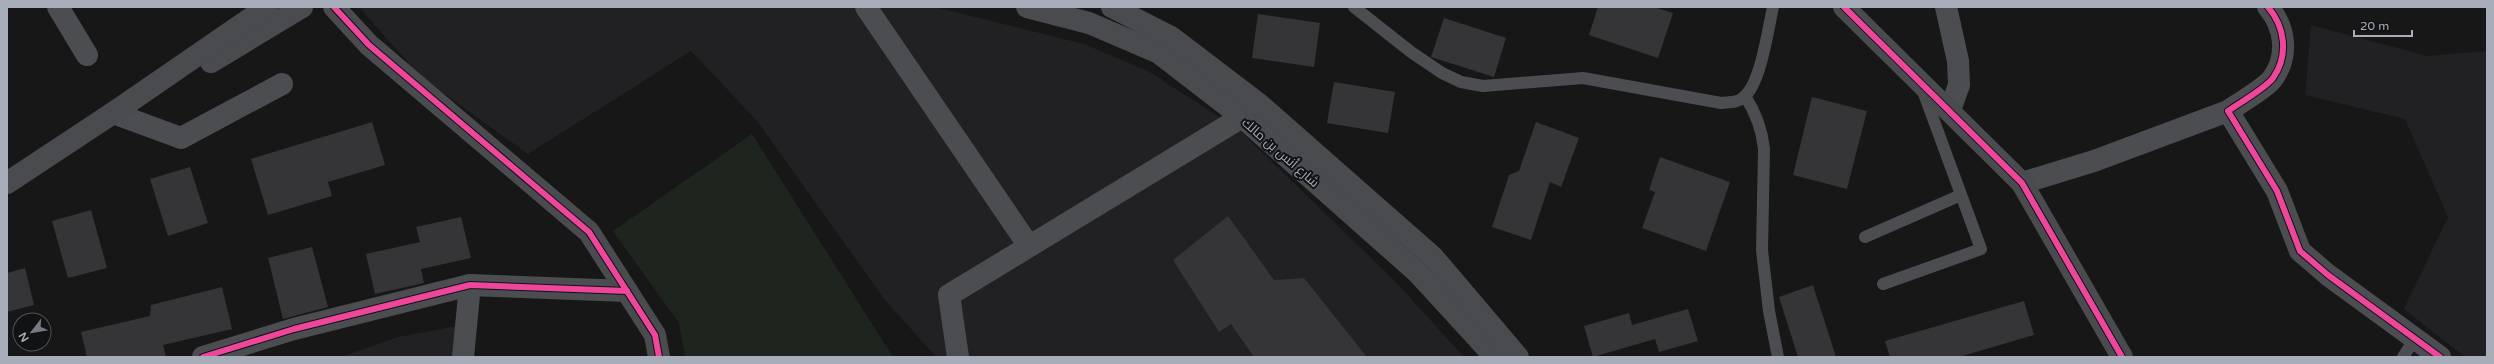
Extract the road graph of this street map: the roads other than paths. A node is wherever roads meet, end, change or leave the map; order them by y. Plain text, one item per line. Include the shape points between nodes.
1 (58, 7) edge
2 (267, 7) edge
3 (302, 7) edge
4 (334, 7) edge
5 (866, 7) edge
6 (1027, 7) edge
7 (1112, 7) edge
8 (1354, 7) edge
9 (1773, 7) edge
10 (1844, 7) edge
11 (1946, 7) edge
12 (2268, 7) edge
13 (87, 55) dead end
14 (1919, 79) junction
15 (156, 83) junction
16 (282, 84) dead end
17 (1745, 96) junction
18 (1950, 110) junction
19 (2228, 111) junction
20 (113, 113) junction
21 (1242, 117) junction
22 (7, 183) edge
23 (2022, 183) junction
24 (1961, 195) junction
25 (1865, 237) dead end
26 (1029, 246) junction
27 (1883, 284) dead end
28 (470, 285) junction
29 (627, 291) junction
30 (2408, 349) edge
31 (203, 357) edge
32 (463, 357) edge
33 (659, 357) edge
34 (958, 357) edge
35 (1495, 357) edge
36 (1518, 357) edge
37 (1778, 357) edge
38 (2122, 357) edge
39 (2440, 357) edge

1 - 13 street
2 - 15 street
3 - 15 street via 197,69 171,80
4 - 29 street via 369,45 588,232
5 - 26 street
6 - 21 street, شارع أنس بن مالك via 1089,23 1159,53
7 - 36 street, شارع أنس بن مالك via 1171,37 1259,104 1433,257
8 - 17 lane via 1442,74 1461,82 1483,86 1582,78 1721,103 1735,102
9 - 17 lane via 1754,84
10 - 14 street
11 - 18 street via 1958,61 1958,85
12 - 19 street via 2278,19 2284,52 2272,79
14 - 18 street
14 - 24 lane
15 - 20 street
16 - 20 street via 181,138
17 - 37 lane via 1758,121 1764,142 1762,250 1769,311
18 - 23 street
19 - 23 street via 2094,161
19 - 30 street via 2277,191 2300,251
20 - 22 street
21 - 26 street
21 - 35 street, شارع أنس بن مالك via 1418,273
23 - 38 street
24 - 25 lane
24 - 27 lane via 1981,249
26 - 34 street via 949,295
28 - 29 street
28 - 31 street via 294,329
28 - 32 street
29 - 33 street via 655,335
30 - 39 street

